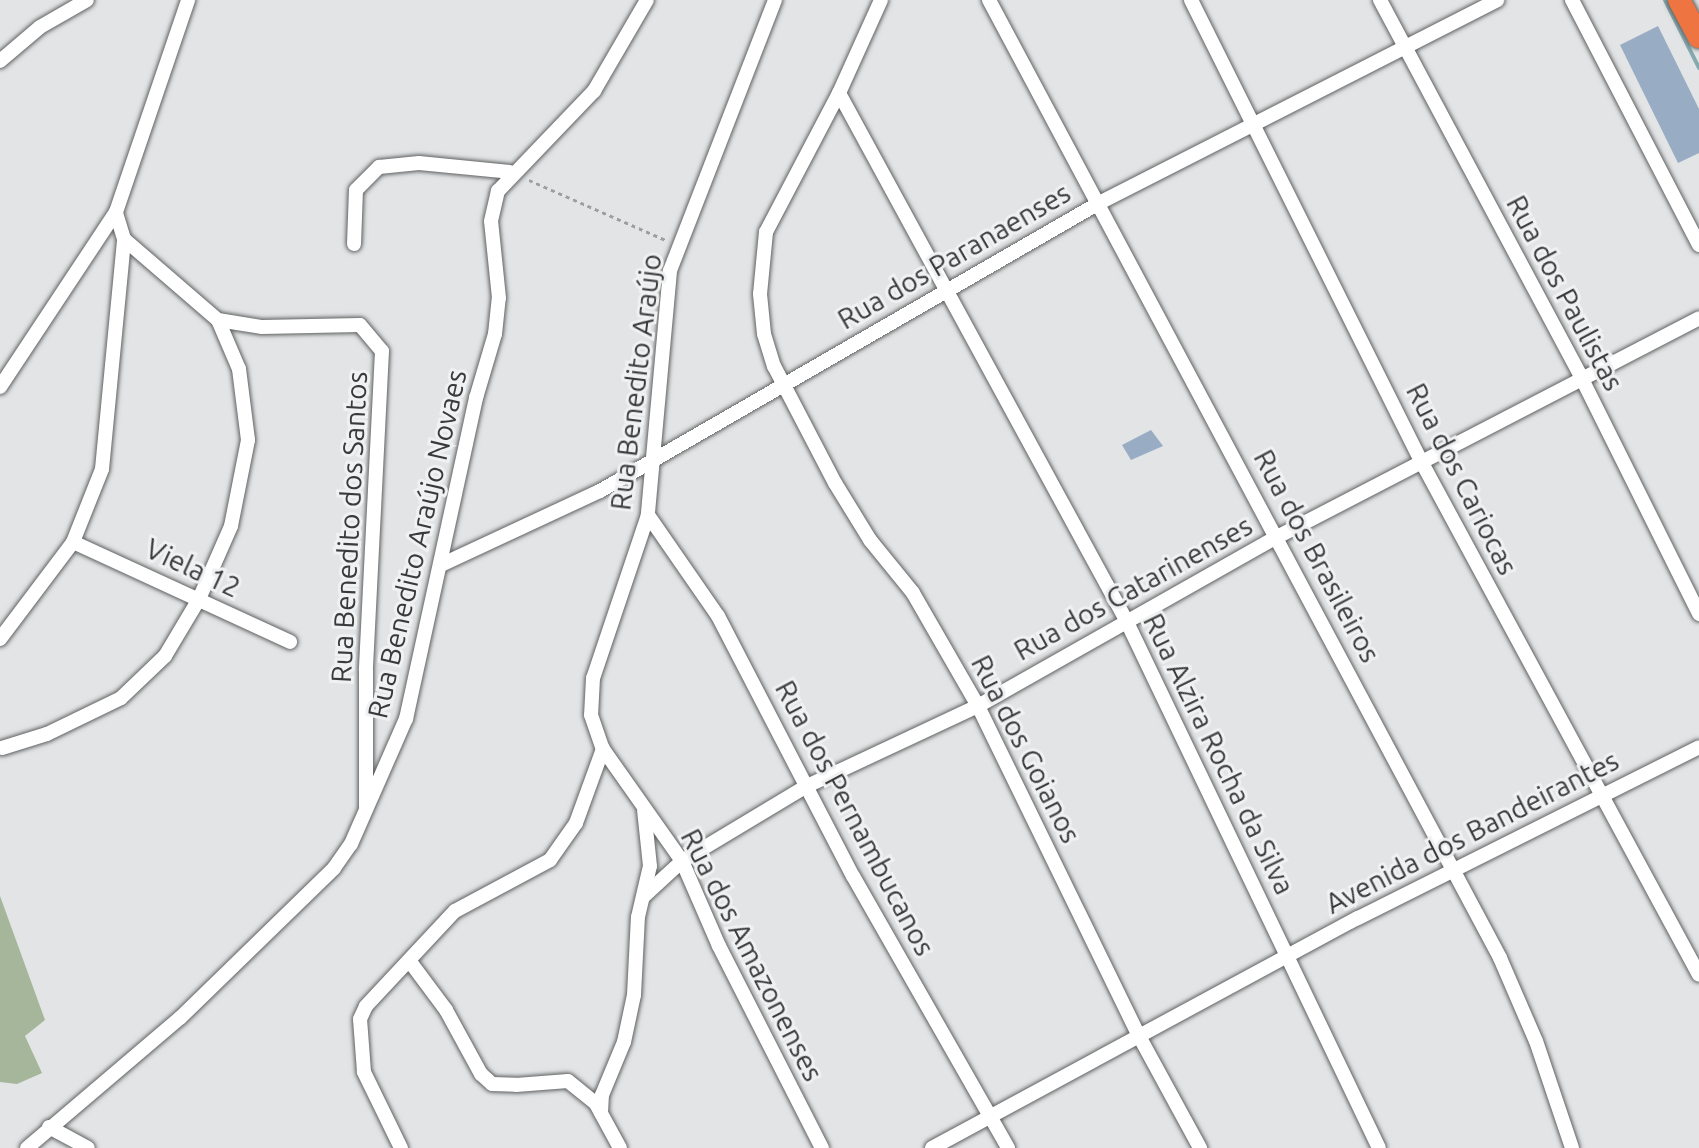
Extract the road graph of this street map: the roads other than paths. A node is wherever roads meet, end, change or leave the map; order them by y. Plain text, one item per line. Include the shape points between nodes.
1 (87, 0) edge
2 (188, 0) edge
3 (647, 0) edge
4 (775, 0) edge
5 (881, 0) edge
6 (989, 0) edge
7 (1191, 0) edge
8 (1380, 0) edge
9 (1497, 0) edge
10 (1572, 0) edge
11 (1679, 0) edge
12 (1699, 37) edge
13 (1406, 50) junction
14 (0, 61) edge
15 (839, 93) junction
16 (1254, 122) junction
17 (510, 172) junction
18 (1099, 203) junction
19 (116, 212) junction
20 (124, 239) junction
21 (354, 244) dead end
22 (1699, 245) edge
23 (947, 288) junction
24 (1699, 318) edge
25 (218, 320) junction
26 (21, 354) junction
27 (0, 359) edge
28 (1581, 377) junction
29 (784, 386) junction
30 (0, 387) edge
31 (656, 459) junction
32 (1421, 461) junction
33 (648, 515) junction
34 (1277, 537) junction
35 (73, 542) junction
36 (441, 565) junction
37 (199, 599) junction
38 (1699, 614) edge
39 (1126, 620) junction
40 (0, 639) edge
41 (290, 642) dead end
42 (978, 706) junction
43 (1699, 747) edge
44 (2, 748) dead end
45 (603, 749) junction
46 (807, 786) junction
47 (1600, 795) junction
48 (643, 805) junction
49 (366, 816) junction
50 (682, 861) junction
51 (1452, 869) junction
52 (644, 896) junction
53 (1287, 955) junction
54 (411, 963) junction
55 (1699, 975) edge
56 (1139, 1036) junction
57 (601, 1113) junction
58 (992, 1119) junction
59 (49, 1127) junction
60 (27, 1148) edge
61 (88, 1148) edge
62 (401, 1148) edge
63 (620, 1148) edge
64 (822, 1148) edge
65 (932, 1148) edge
66 (1008, 1148) edge
67 (1200, 1148) edge
68 (1379, 1148) edge
69 (1572, 1148) edge

1 - 14 street via 40,27
2 - 19 street
3 - 17 street, Rua Benedito Araújo Novaes via 594,91
4 - 31 street, Rua Benedito Araújo via 678,245 668,291
5 - 15 street, Rua dos Goianos
6 - 18 street, Rua dos Brasileiros
7 - 16 street, Rua dos Cariocas
8 - 13 street, Rua dos Paulistas
9 - 13 street, Rua dos Paranaenses
10 - 22 street
11 - 12 highway
13 - 16 street, Rua dos Paranaenses
13 - 28 street, Rua dos Paulistas
15 - 23 street, Rua Alzira Rocha da Silva
15 - 29 street, Rua dos Goianos via 766,232 761,318
16 - 18 street, Rua dos Paranaenses
16 - 32 street, Rua dos Cariocas
17 - 21 street via 419,163 379,167 356,190
17 - 36 street, Rua Benedito Araújo Novaes via 498,191 491,221 499,298 495,334
18 - 23 street, Rua dos Paranaenses
18 - 34 street, Rua dos Brasileiros
19 - 20 street
19 - 26 street
20 - 25 street
20 - 35 street via 107,437 92,503
23 - 29 street, Rua dos Paranaenses
23 - 39 street, Rua Alzira Rocha da Silva
24 - 28 street, Rua dos Catarinenses
25 - 37 street via 239,369 248,440 231,526
25 - 49 street, Rua Benedito dos Santos via 262,327 360,325 382,351 366,671
26 - 27 street
26 - 30 street
28 - 32 street, Rua dos Catarinenses
28 - 38 street, Rua dos Paulistas
29 - 31 street, Rua dos Paranaenses
29 - 42 street, Rua dos Goianos via 858,522 913,593
31 - 33 street, Rua Benedito Araújo
31 - 36 street, Rua dos Paranaenses
32 - 34 street, Rua dos Catarinenses
32 - 47 street, Rua dos Cariocas
33 - 45 street, Rua Benedito Araújo via 593,678 591,715
33 - 46 street, Rua dos Pernambucanos via 718,616
34 - 39 street, Rua dos Catarinenses
34 - 51 street, Rua dos Brasileiros
35 - 37 street, Viela 12
35 - 40 street
36 - 49 street, Rua Benedito Araújo Novaes via 406,719
37 - 41 street, Viela 12
37 - 44 street via 165,656 121,698 47,734
39 - 42 street, Rua dos Catarinenses
39 - 53 street, Rua Alzira Rocha da Silva
42 - 46 street, Rua dos Catarinenses
42 - 56 street, Rua dos Goianos
43 - 47 street, Avenida dos Bandeirantes
45 - 48 street, Rua dos Amazonenses
45 - 54 street via 576,823 550,860 455,911
46 - 50 street, Rua dos Catarinenses
46 - 58 street, Rua dos Pernambucanos
47 - 51 street, Avenida dos Bandeirantes
47 - 55 street, Rua dos Cariocas
48 - 50 street, Rua dos Amazonenses
48 - 52 street via 650,850
49 - 59 street, Rua Benedito Araújo Novaes via 323,879 180,1018
50 - 52 street, Rua dos Catarinenses
50 - 64 street, Rua dos Amazonenses via 719,946
51 - 53 street, Avenida dos Bandeirantes
51 - 69 street, Rua dos Brasileiros via 1518,997
52 - 57 street via 631,1020 602,1095
53 - 56 street, Avenida dos Bandeirantes
53 - 68 street, Rua Alzira Rocha da Silva
54 - 57 street via 492,1084 568,1081
54 - 62 street via 377,993 360,1019 360,1049 375,1099
56 - 58 street, Avenida dos Bandeirantes
56 - 67 street, Rua dos Goianos
57 - 63 street
58 - 65 street, Avenida dos Bandeirantes
58 - 66 street, Rua dos Pernambucanos
59 - 60 street, Rua Benedito Araújo Novaes
59 - 61 street

